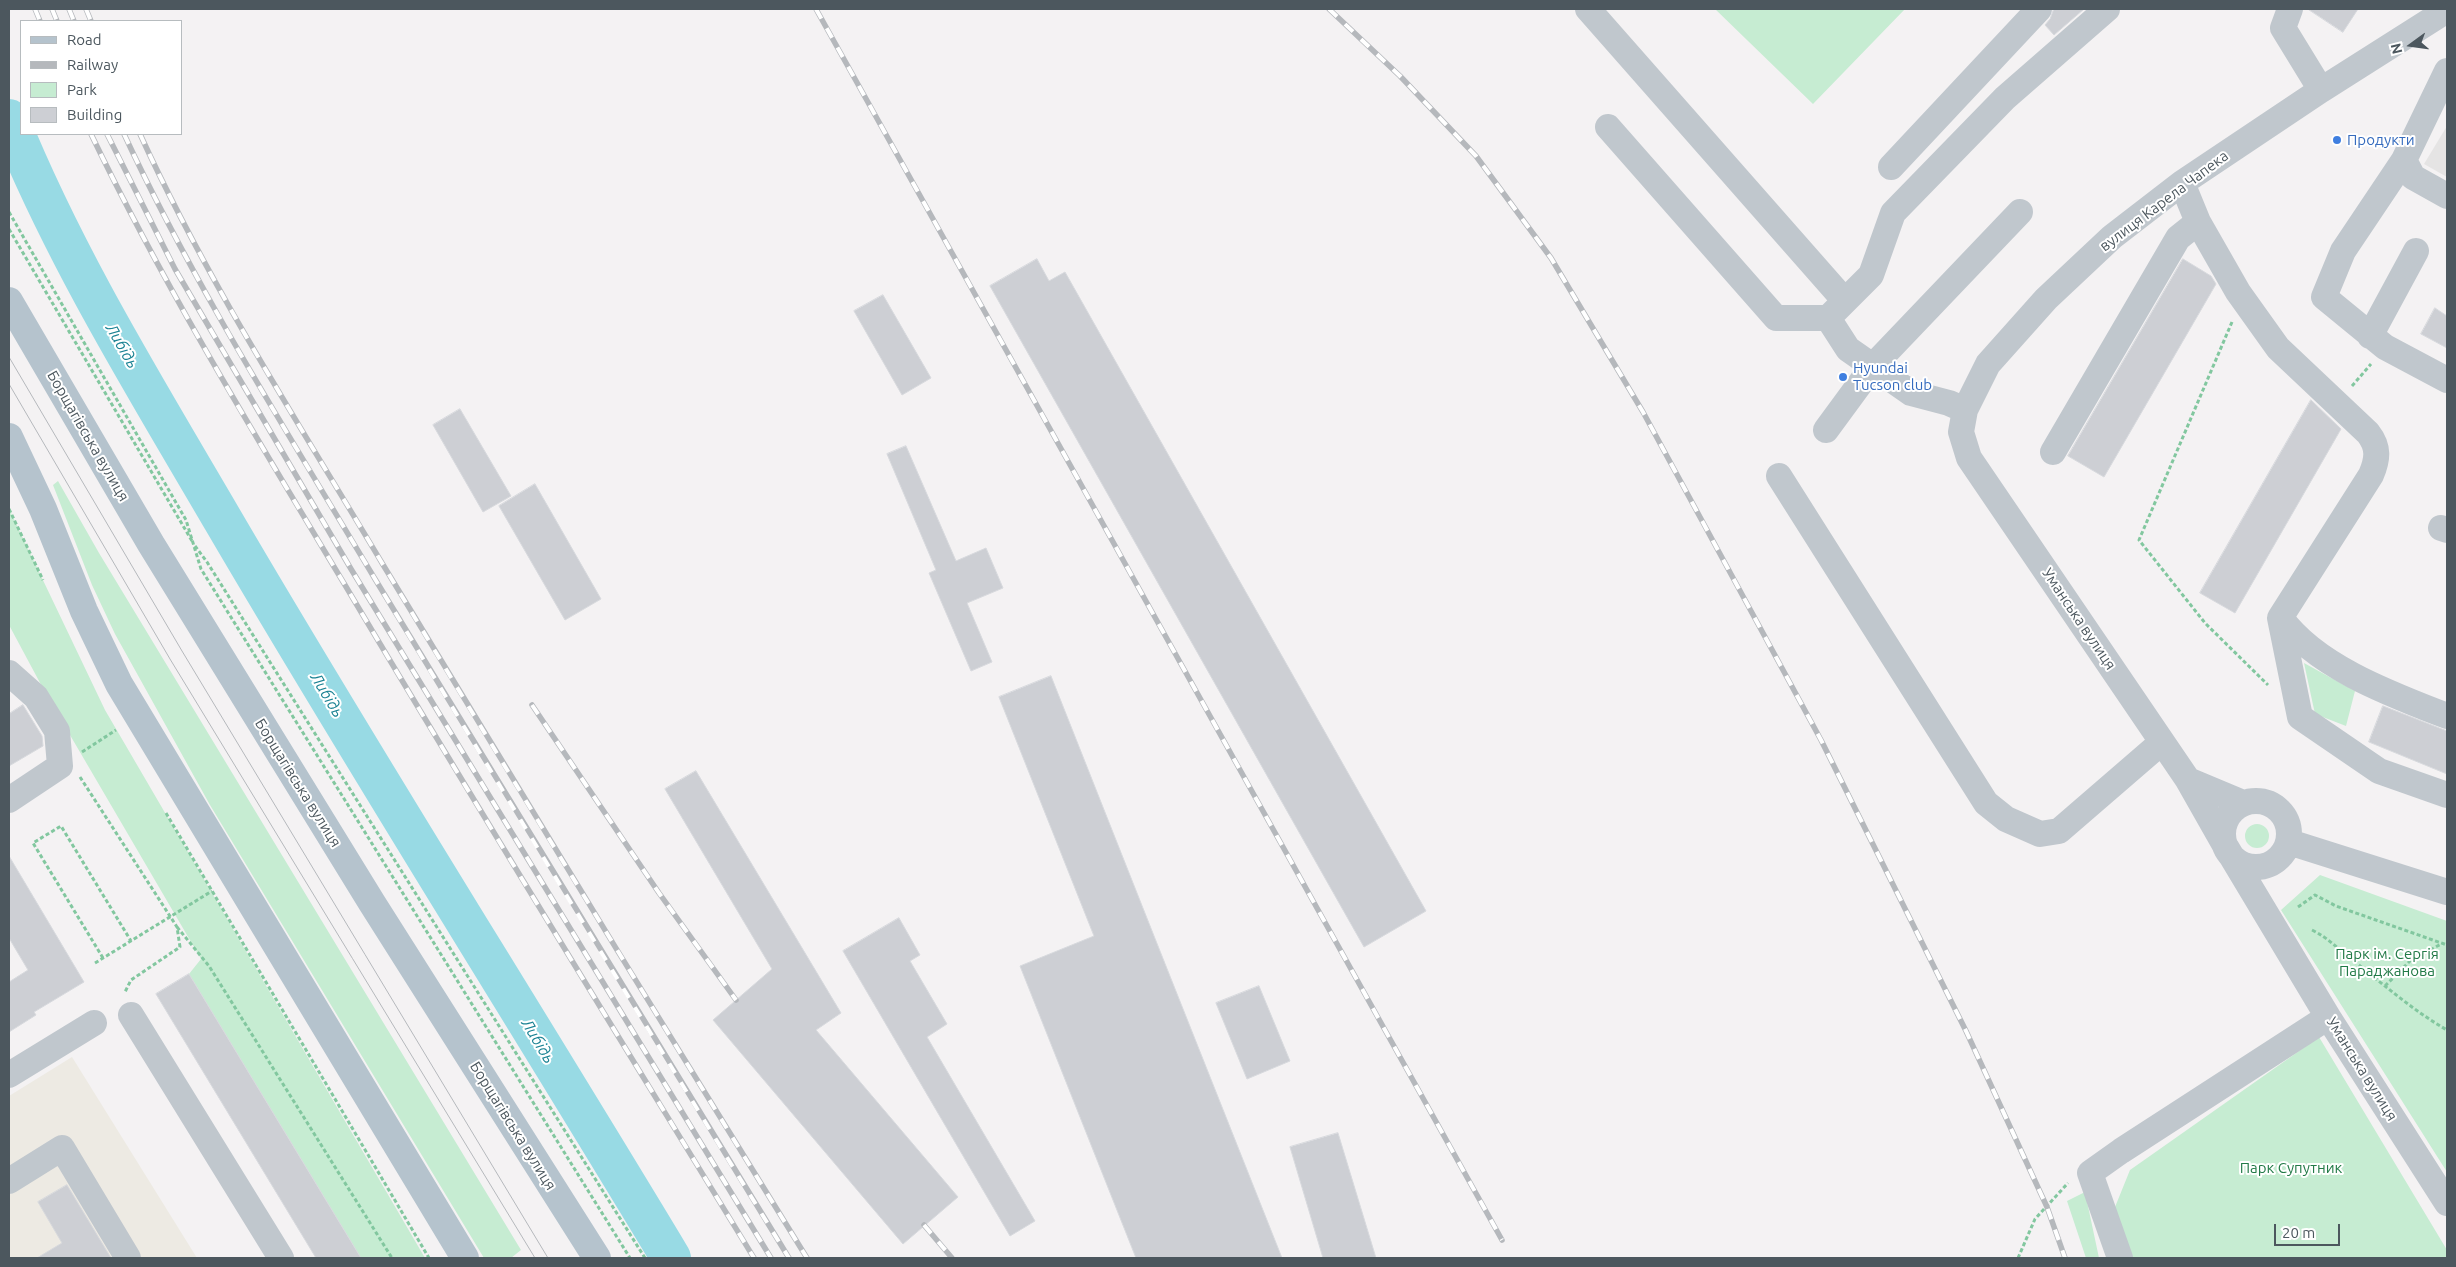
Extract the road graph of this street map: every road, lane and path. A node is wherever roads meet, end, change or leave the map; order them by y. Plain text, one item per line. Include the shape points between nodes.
1 (1588, 9) edge
2 (2039, 9) edge
3 (2107, 9) edge
4 (2290, 9) edge
5 (2447, 10) edge
6 (2447, 71) edge
7 (2321, 90) junction
8 (1608, 127) dead end
9 (2404, 160) junction
10 (1891, 167) dead end
11 (2182, 184) junction
12 (2447, 196) edge
13 (9, 212) edge
14 (2020, 212) dead end
15 (2198, 222) junction
16 (9, 229) edge
17 (2416, 251) dead end
18 (2242, 298) junction
19 (9, 301) edge
20 (1836, 310) junction
21 (2370, 336) junction
22 (1873, 366) junction
23 (2447, 380) edge
24 (1965, 410) junction
25 (1826, 430) dead end
26 (9, 437) edge
27 (2053, 452) dead end
28 (1969, 458) joint
29 (1780, 476) dead end
30 (194, 544) junction
31 (2280, 618) junction
32 (9, 673) edge
33 (2273, 690) dead end
34 (2447, 716) edge
35 (116, 730) dead end
36 (2162, 742) junction
37 (60, 766) junction
38 (2188, 780) junction
39 (2447, 795) edge
40 (9, 800) edge
41 (2243, 803) junction
42 (2226, 848) junction
43 (2285, 849) junction
44 (212, 892) dead end
45 (2447, 892) edge
46 (2298, 907) dead end
47 (171, 917) junction
48 (177, 927) junction
49 (2312, 930) dead end
50 (2279, 934) junction
51 (131, 941) junction
52 (2442, 944) junction
53 (2447, 945) edge
54 (103, 958) junction
55 (95, 963) dead end
56 (2385, 986) junction
57 (126, 1007) joint
58 (2328, 1017) junction
59 (94, 1023) dead end
60 (2447, 1030) edge
61 (9, 1075) edge
62 (2090, 1173) junction
63 (9, 1181) edge
64 (2447, 1203) edge
65 (128, 1258) edge
66 (281, 1258) edge
67 (392, 1258) edge
68 (465, 1258) edge
69 (597, 1258) edge
70 (630, 1258) edge
71 (645, 1258) edge
72 (2018, 1258) edge
73 (2120, 1258) edge

1 - 20 street
2 - 10 street
3 - 20 street via 2005,98 1893,213 1871,275
4 - 7 street via 2283,28
5 - 7 street, вулиця Карела Чапека
6 - 9 street
7 - 11 street, вулиця Карела Чапека
8 - 20 street via 1776,318
9 - 12 street via 2413,176
9 - 21 street via 2344,251 2324,297
11 - 15 street
11 - 24 street, вулиця Карела Чапека via 2112,237 2046,299 1988,364
13 - 30 path via 186,520
14 - 22 street
15 - 18 street
15 - 27 street via 2178,238
16 - 30 path
17 - 21 street
18 - 31 street via 2278,348 2368,432 2377,451 2371,475
18 - 33 path via 2139,540 2205,623
19 - 69 main road, Борщагівська вулиця via 171,577
20 - 22 street via 1848,349
21 - 23 street via 2384,347
22 - 24 street via 1911,393
22 - 25 street
24 - 28 street, вулиця Карела Чапека via 1961,432
26 - 68 main road via 119,684
28 - 36 street, Уманська вулиця
29 - 36 street via 1986,803 2006,819 2040,834 2059,831
30 - 70 path via 201,569
30 - 71 path
31 - 34 street via 2302,643 2376,689
31 - 39 street via 2300,717 2379,771
32 - 37 street via 36,696 57,731
35 - 37 path
36 - 38 street, Уманська вулиця
37 - 40 street
37 - 47 path via 78,774
38 - 41 street
38 - 42 street, Уманська вулиця
41 - 42 street via 2227,817 2223,837
41 - 43 street via 2254,801 2274,806 2282,814 2288,824
42 - 43 street via 2235,860 2249,867 2272,864
42 - 50 street, Уманська вулиця
43 - 45 street
43 - 50 street, Уманська вулиця via 2271,881 2270,903
44 - 47 path
46 - 52 path via 2315,895
47 - 48 path
47 - 51 path
48 - 57 path via 180,947 131,980
48 - 67 path via 209,966
49 - 56 path via 2329,938 2346,956
50 - 58 street, Уманська вулиця
51 - 54 path
51 - 54 path via 61,826 33,844
52 - 53 path
52 - 56 path via 2410,961
54 - 55 path
56 - 60 path via 2419,1014
57 - 66 street
58 - 62 street
58 - 64 street, Уманська вулиця
59 - 61 street
62 - 72 path via 2070,1181 2035,1219
62 - 73 street
63 - 65 street via 62,1148

